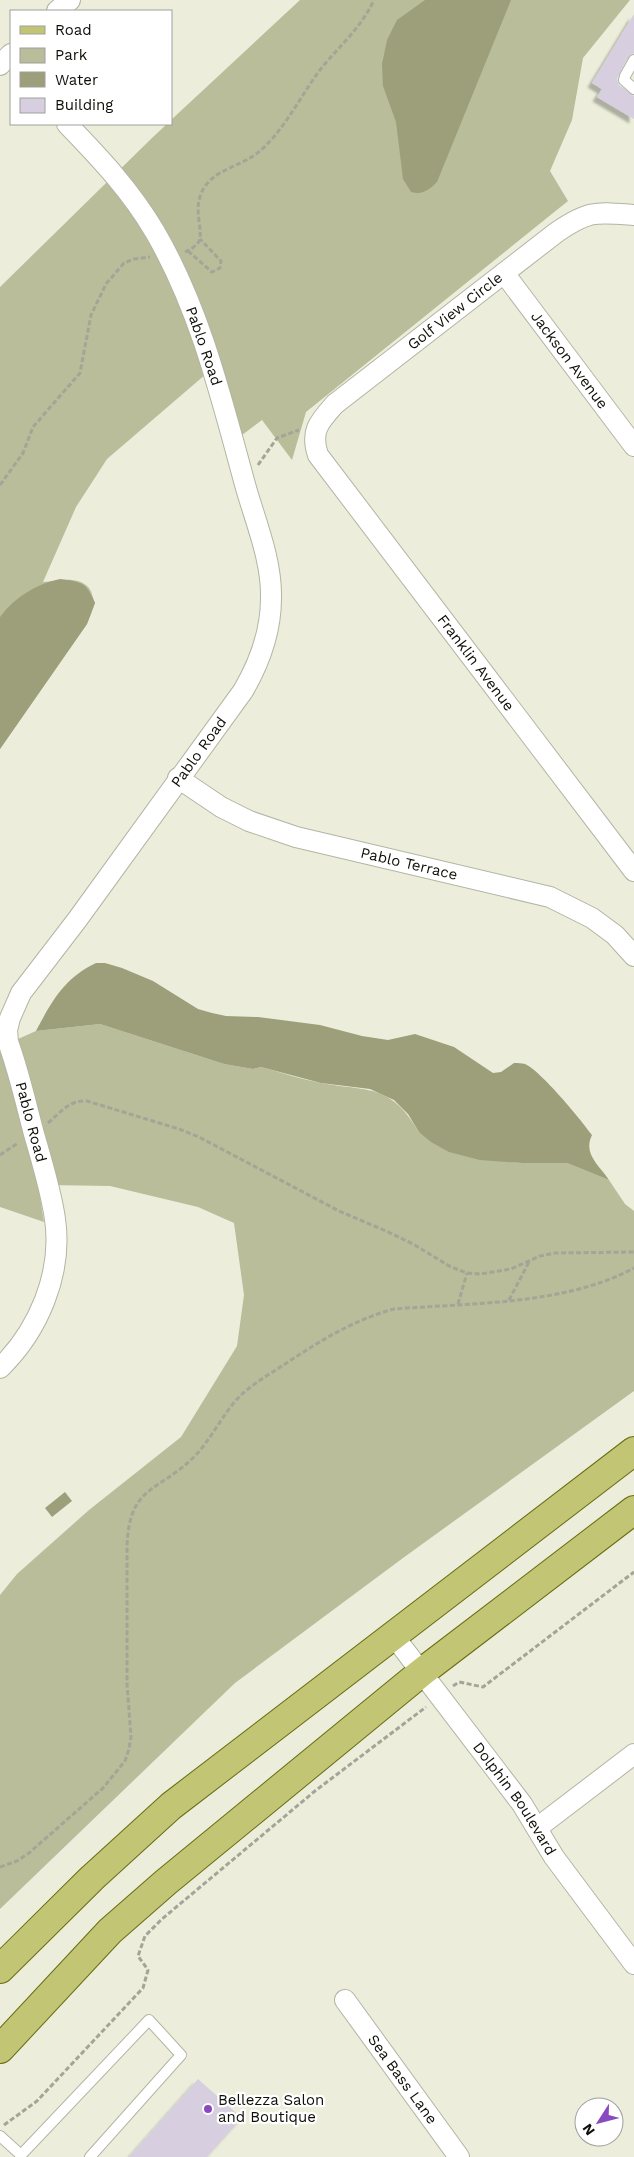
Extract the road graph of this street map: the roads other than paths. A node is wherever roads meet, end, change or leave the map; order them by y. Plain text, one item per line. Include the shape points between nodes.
1 (70, 0) edge
2 (59, 10) edge
3 (634, 60) edge
4 (634, 89) edge
5 (68, 125) edge
6 (634, 215) edge
7 (504, 273) junction
8 (634, 446) edge
9 (318, 455) joint
10 (178, 778) junction
11 (634, 871) edge
12 (634, 956) edge
13 (0, 1368) edge
14 (634, 1451) edge
15 (634, 1510) edge
16 (393, 1635) junction
17 (422, 1672) junction
18 (634, 1754) edge
19 (536, 1828) junction
20 (634, 1964) edge
21 (0, 1969) edge
22 (345, 2000) dead end
23 (0, 2049) edge
24 (0, 2136) edge
25 (21, 2156) edge
26 (90, 2157) edge
27 (459, 2157) edge

1 - 2 street
3 - 4 lane via 624,76
5 - 10 street, Pablo Road via 122,183 155,232 174,268 213,368 269,574 270,620 255,670
6 - 7 street, Golf View Circle via 596,213 579,217
7 - 8 street, Jackson Avenue
7 - 9 street, Golf View Circle via 335,404 315,430 314,443
9 - 11 street, Franklin Avenue
10 - 12 street, Pablo Terrace via 221,808 258,824 550,897 592,918 615,935
10 - 13 street, Pablo Road via 21,993 10,1018 8,1042 56,1220 57,1241 54,1272 35,1322 23,1342
14 - 16 main road
15 - 17 main road
16 - 17 street, Dolphin Boulevard
16 - 21 main road via 171,1806
17 - 19 street, Dolphin Boulevard via 522,1804
17 - 23 main road via 110,1931
18 - 19 street
19 - 20 street, Dolphin Boulevard
22 - 27 street, Sea Bass Lane
24 - 25 lane
25 - 26 lane via 149,2020 181,2055

